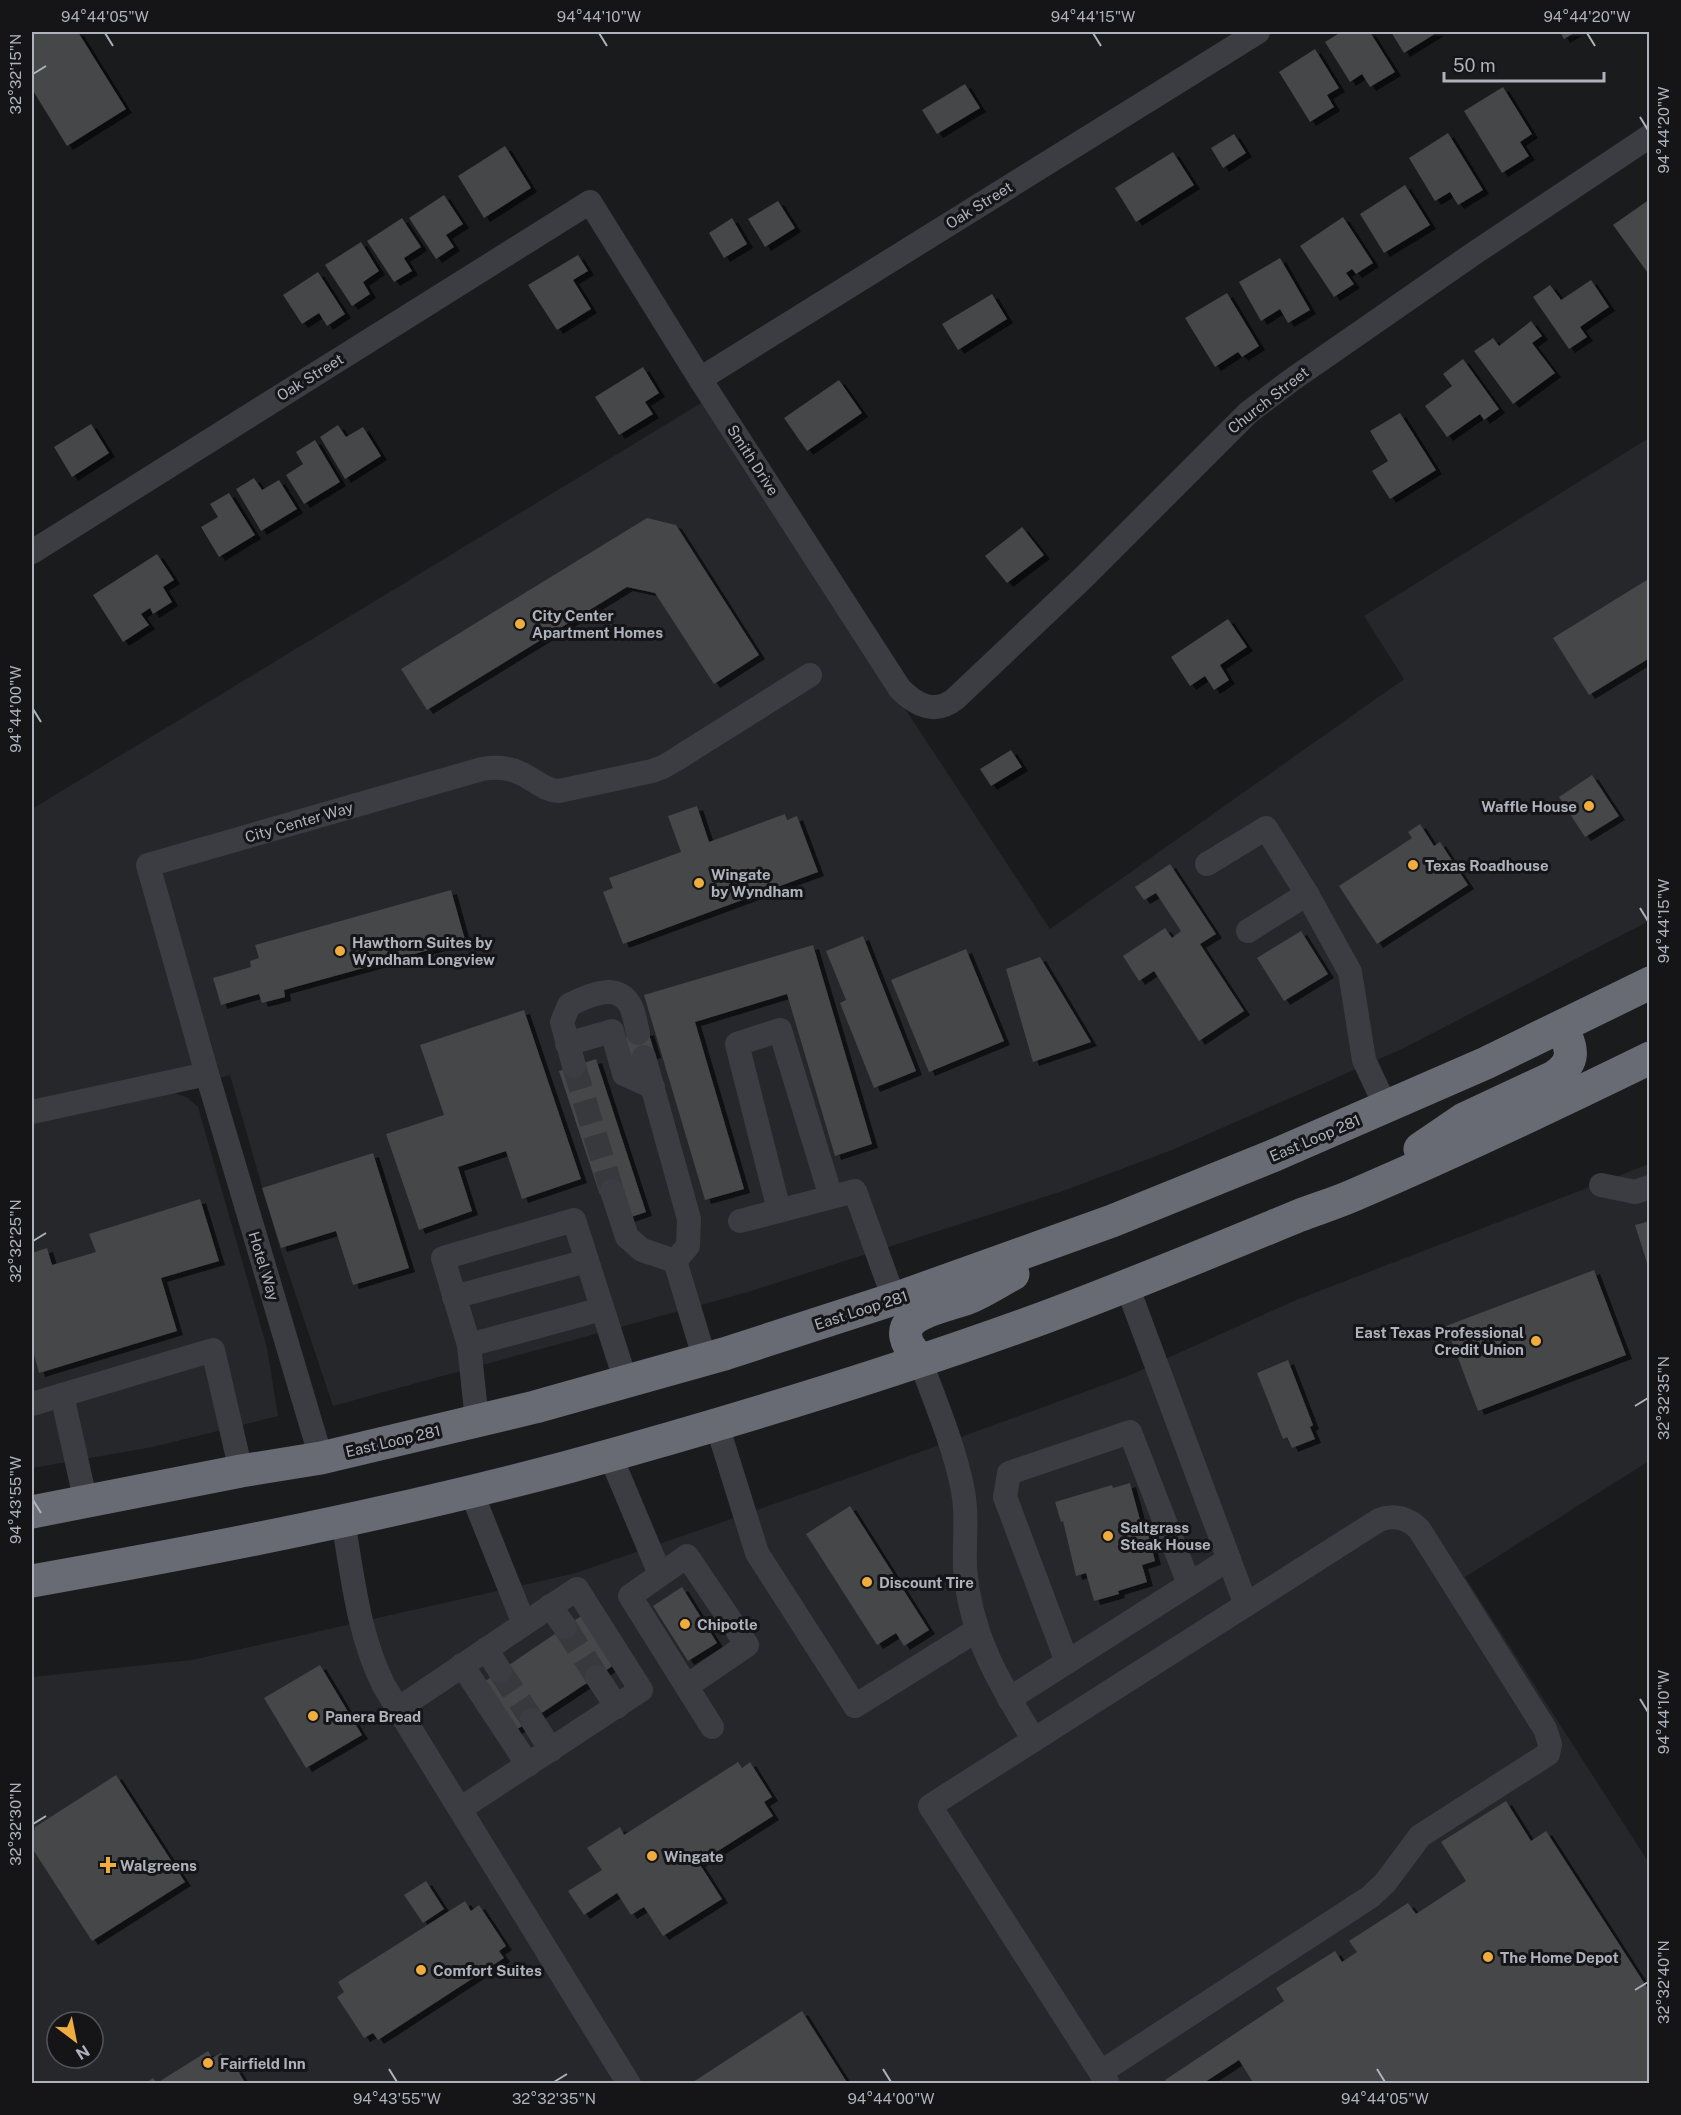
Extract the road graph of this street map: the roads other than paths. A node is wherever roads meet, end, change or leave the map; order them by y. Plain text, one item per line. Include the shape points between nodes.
1 (1257, 32) edge
2 (1650, 136) edge
3 (590, 202) joint
4 (700, 379) junction
5 (32, 552) edge
6 (810, 675) dead end
7 (927, 707) joint
8 (1207, 864) dead end
9 (1307, 894) junction
10 (1248, 930) dead end
11 (1650, 983) edge
12 (1562, 1027) junction
13 (638, 1033) dead end
14 (644, 1057) dead end
15 (1650, 1058) edge
16 (207, 1074) junction
17 (653, 1088) junction
18 (1386, 1107) junction
19 (32, 1112) edge
20 (1600, 1185) dead end
21 (1650, 1187) edge
22 (612, 1191) tunnel mouth
23 (831, 1197) junction
24 (1349, 1197) junction
25 (780, 1210) junction
26 (740, 1221) dead end
27 (1112, 1221) junction
28 (587, 1261) junction
29 (675, 1261) junction
30 (1127, 1286) junction
31 (454, 1297) junction
32 (894, 1299) junction
33 (602, 1309) junction
34 (469, 1345) junction
35 (705, 1360) junction
36 (920, 1360) junction
37 (626, 1382) junction
38 (62, 1395) junction
39 (32, 1404) edge
40 (477, 1421) junction
41 (717, 1425) junction
42 (610, 1455) junction
43 (321, 1458) junction
44 (241, 1471) junction
45 (471, 1491) junction
46 (86, 1503) junction
47 (32, 1512) edge
48 (343, 1521) junction
49 (1229, 1559) junction
50 (660, 1574) junction
51 (32, 1581) edge
52 (1189, 1584) junction
53 (1246, 1605) junction
54 (550, 1606) junction
55 (524, 1624) junction
56 (565, 1627) tunnel mouth
57 (977, 1630) junction
58 (486, 1649) junction
59 (1067, 1662) junction
60 (462, 1665) junction
61 (500, 1671) tunnel mouth
62 (597, 1677) tunnel mouth
63 (687, 1686) junction
64 (1009, 1699) junction
65 (617, 1707) junction
66 (398, 1709) junction
67 (532, 1720) tunnel mouth
68 (712, 1727) dead end
69 (1034, 1740) junction
70 (551, 1750) junction
71 (528, 1765) junction
72 (460, 1809) junction
73 (1105, 2078) edge
74 (629, 2084) edge

1 - 4 street, Oak Street
2 - 7 street, Church Street via 1269,397 1230,430 1082,579 955,699 939,707
3 - 4 street, Smith Drive
3 - 5 street, Oak Street
4 - 7 street, Smith Drive via 900,689
6 - 16 street, City Center Way via 652,771 559,791 549,790 513,771 482,769 148,865
8 - 9 street via 1266,828
9 - 10 street
9 - 18 street via 1350,972 1364,1060
11 - 12 highway, East Loop 281
12 - 18 highway, East Loop 281
12 - 24 highway via 1571,1049 1563,1071 1464,1119
13 - 17 street via 632,1008 623,996 610,991 569,1005 562,1022 571,1055 612,1031 624,1074
14 - 17 street
15 - 24 highway
16 - 19 street
16 - 43 street, Hotel Way
17 - 29 street via 689,1219 688,1246
18 - 27 highway, East Loop 281
20 - 21 street via 1635,1192
22 - 29 street via 627,1237 642,1250
23 - 25 street
23 - 25 street via 780,1030 737,1044
23 - 32 street via 855,1191
24 - 30 highway
25 - 26 street
27 - 32 highway, East Loop 281
27 - 36 highway via 971,1297 914,1318 905,1337
28 - 31 street
28 - 31 street via 574,1220 443,1258
28 - 33 street
29 - 35 street
30 - 36 highway
30 - 49 street
31 - 34 street
32 - 35 highway, East Loop 281
33 - 34 street
33 - 37 street
34 - 40 street
35 - 37 highway, East Loop 281
36 - 41 highway
36 - 57 street via 963,1488 967,1580
37 - 40 highway, East Loop 281
38 - 39 street
38 - 44 street via 213,1350
38 - 46 street
40 - 43 highway, East Loop 281
41 - 42 highway
41 - 57 street via 757,1553 855,1706
42 - 45 highway
42 - 50 street
43 - 44 highway, East Loop 281
44 - 46 highway, East Loop 281
45 - 48 highway
45 - 55 street
46 - 47 highway, East Loop 281
48 - 51 highway
48 - 66 street via 370,1659
49 - 52 street
49 - 53 street
50 - 63 street via 630,1596
50 - 63 street via 687,1556 747,1645
52 - 59 street
52 - 59 street via 1130,1432 1009,1473 1005,1497
53 - 69 street
53 - 73 street via 1379,1520 1395,1516 1408,1520 1419,1529 1545,1729 1550,1749 1548,1754 1420,1836 1370,1897
54 - 55 street
54 - 56 street
54 - 65 street via 577,1589 641,1690
55 - 58 street
57 - 64 street
58 - 60 street
58 - 61 street
59 - 64 street
60 - 66 street
60 - 71 street
62 - 65 street
63 - 68 street
64 - 69 street
65 - 70 street
66 - 72 street
67 - 70 street
69 - 73 street via 930,1806
70 - 71 street
71 - 72 street
72 - 74 street

